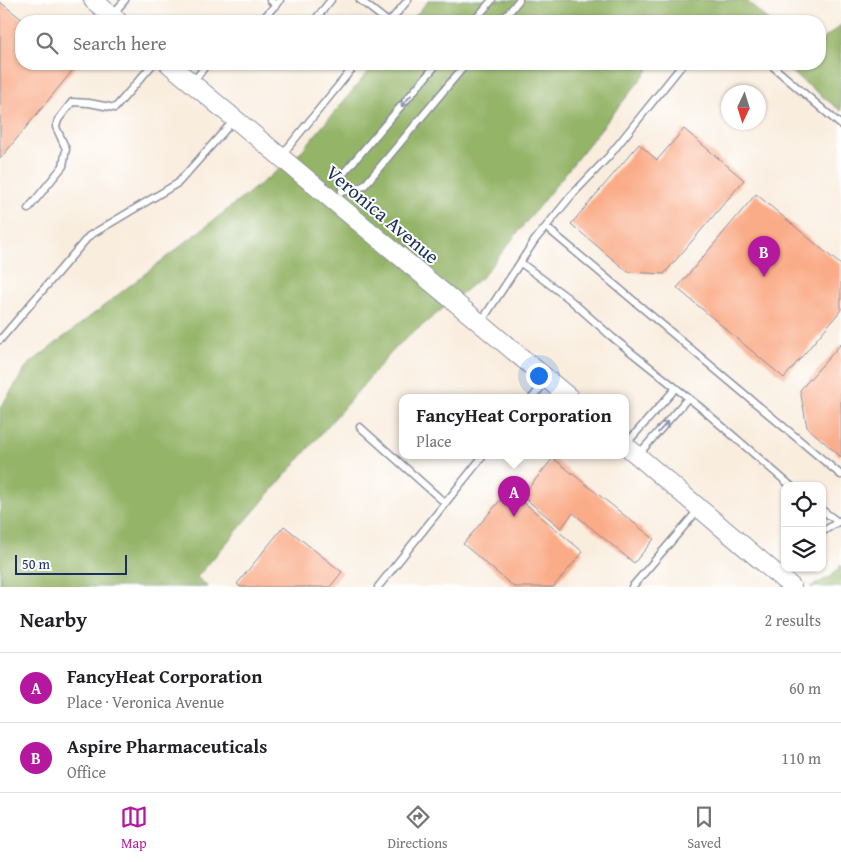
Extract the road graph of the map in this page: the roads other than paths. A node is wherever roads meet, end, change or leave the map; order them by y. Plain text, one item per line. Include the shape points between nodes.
1 (93, 0) edge
2 (125, 0) edge
3 (270, 0) edge
4 (332, 0) edge
5 (360, 0) edge
6 (408, 0) edge
7 (492, 0) edge
8 (519, 0) edge
9 (278, 3) edge
10 (110, 15) edge
11 (117, 15) edge
12 (267, 15) edge
13 (319, 15) edge
14 (381, 15) edge
15 (394, 15) edge
16 (479, 15) edge
17 (507, 15) edge
18 (148, 70) edge
19 (176, 70) edge
20 (202, 70) edge
21 (351, 70) edge
22 (432, 70) edge
23 (461, 70) edge
24 (678, 70) edge
25 (777, 70) edge
26 (192, 83) junction
27 (235, 119) junction
28 (841, 125) edge
29 (280, 157) junction
30 (337, 196) junction
31 (28, 209) dead end
32 (546, 227) junction
33 (521, 263) junction
34 (480, 323) junction
35 (0, 340) edge
36 (548, 380) junction
37 (676, 388) junction
38 (536, 394) edge
39 (565, 394) edge
40 (688, 398) junction
41 (360, 427) dead end
42 (629, 449) edge
43 (481, 459) edge
44 (841, 475) edge
45 (786, 482) edge
46 (445, 503) junction
47 (700, 508) junction
48 (826, 513) edge
49 (839, 521) edge
50 (826, 529) edge
51 (785, 577) edge
52 (378, 587) edge
53 (632, 587) edge

1 - 10 street
2 - 11 lane
3 - 9 lane
4 - 13 lane
5 - 14 lane
6 - 15 lane
7 - 16 lane
8 - 17 lane
9 - 12 lane
18 - 31 lane via 115,108 72,102 56,127 66,149 63,166
19 - 26 street, Veronica Avenue
20 - 26 lane
21 - 29 lane
22 -> 30 lane via 343,174
23 - 30 lane via 364,186
24 - 32 lane
25 - 28 lane
26 - 27 street, Veronica Avenue
27 - 29 street, Veronica Avenue
27 - 35 lane via 178,183 89,236
29 - 30 street, Veronica Avenue
30 - 34 street, Veronica Avenue
32 - 33 lane
32 - 44 lane
33 - 34 lane
33 - 37 lane
34 - 36 street, Veronica Avenue
36 - 38 lane
36 - 39 street, Veronica Avenue
37 - 40 lane
37 - 42 lane
42 -> 40 lane
40 - 45 lane
41 - 46 lane
42 - 47 street
43 - 46 lane
46 - 52 lane
47 - 51 street
47 - 53 lane
48 - 49 lane
49 - 50 lane

